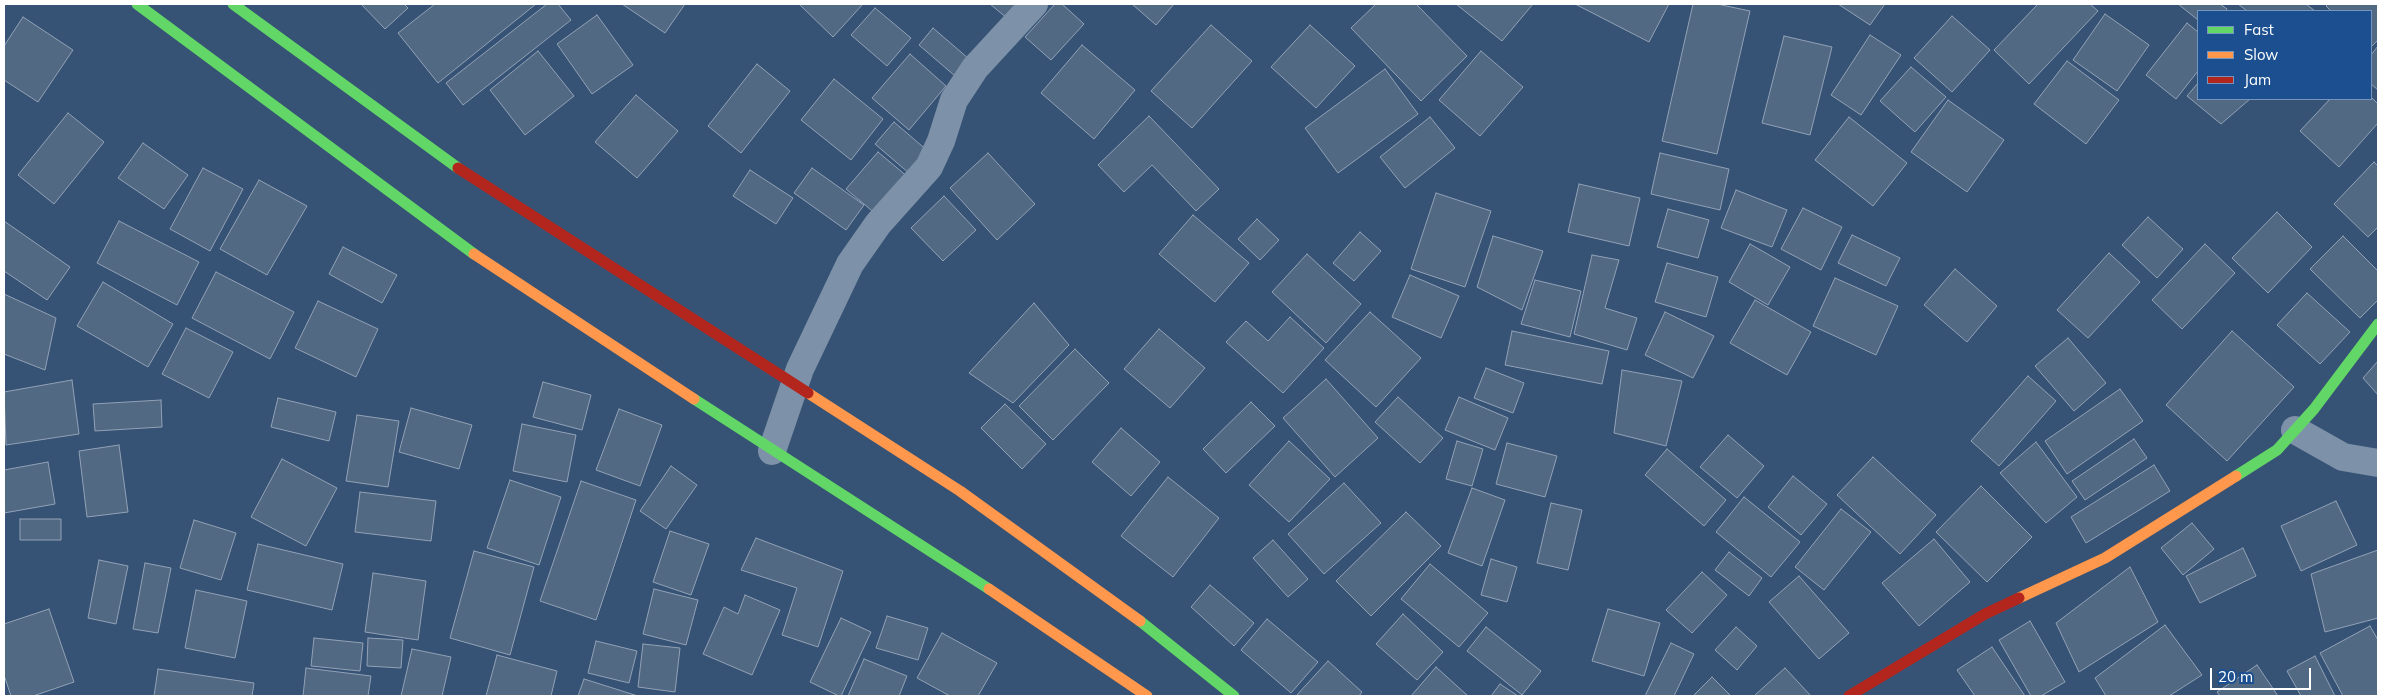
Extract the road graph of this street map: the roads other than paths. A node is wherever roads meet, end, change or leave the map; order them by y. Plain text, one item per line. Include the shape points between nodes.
1 (137, 4) edge
2 (233, 4) edge
3 (1034, 4) edge
4 (2378, 324) edge
5 (795, 383) junction
6 (2295, 430) junction
7 (772, 451) junction
8 (2378, 463) edge
9 (1147, 696) edge
10 (1234, 696) edge
11 (1848, 696) edge

1 - 7 street via 447,236
2 - 5 street via 448,162
3 - 5 street via 975,68 954,100 929,167 878,224 850,264
4 - 6 street
5 - 7 street
5 - 10 street via 960,491 1133,615
6 - 8 street via 2343,457
6 - 11 street via 2277,450 2105,558 1984,614
7 - 9 street via 1001,596

